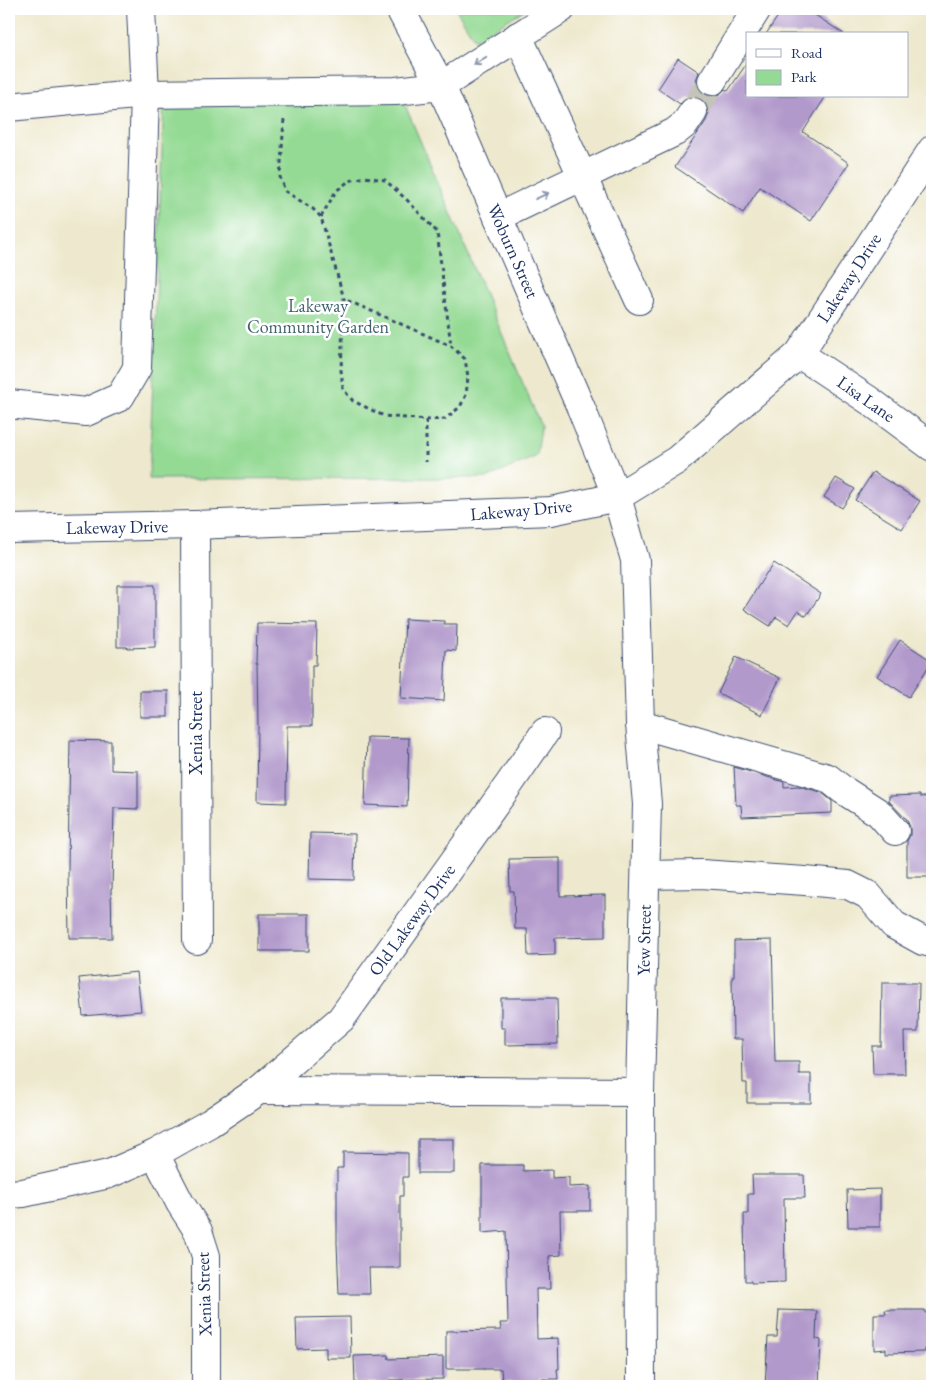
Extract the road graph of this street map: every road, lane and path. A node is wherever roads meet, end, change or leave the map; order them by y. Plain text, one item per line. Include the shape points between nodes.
1 (141, 9) edge
2 (400, 9) edge
3 (561, 9) edge
4 (757, 9) edge
5 (518, 36) junction
6 (712, 81) tunnel mouth
7 (441, 86) junction
8 (286, 92) junction
9 (145, 94) junction
10 (9, 107) edge
11 (693, 112) tunnel mouth
12 (932, 150) edge
13 (582, 176) junction
14 (321, 217) junction
15 (498, 217) junction
16 (344, 299) junction
17 (639, 300) dead end
18 (451, 346) junction
19 (799, 354) junction
20 (9, 404) edge
21 (426, 420) junction
22 (932, 446) edge
23 (426, 462) dead end
24 (616, 497) junction
25 (195, 526) junction
26 (9, 529) edge
27 (640, 724) junction
28 (545, 732) dead end
29 (895, 831) dead end
30 (646, 875) junction
31 (197, 940) dead end
32 (932, 943) edge
33 (259, 1090) junction
34 (640, 1092) junction
35 (155, 1154) junction
36 (9, 1194) edge
37 (206, 1386) edge
38 (641, 1386) edge

1 - 9 street
2 - 7 street, Woburn Street
3 - 5 street
4 - 6 street
5 -> 7 street
5 - 13 street
7 - 8 street via 396,91
7 - 15 street, Woburn Street
8 - 9 street
8 - 14 path via 280,177 285,191
9 - 10 street
9 - 20 street via 137,368 120,397 86,412
11 - 13 street via 686,124 675,132
12 - 19 street, Lakeway Drive
15 -> 13 street
13 - 17 street
14 - 16 path
14 - 18 path via 336,191 349,181 365,177 385,180 408,201 437,232
15 - 24 street, Woburn Street
16 - 18 path
16 - 21 path via 343,389 353,401 384,416
18 - 21 path via 465,359 466,395 460,407 445,419
19 - 22 street, Lisa Lane
19 - 24 street, Lakeway Drive via 677,460
21 - 23 path
24 - 25 street, Lakeway Drive via 551,511
24 - 27 street, Yew Street via 635,560
25 - 26 street, Lakeway Drive
25 - 31 street, Xenia Street
27 - 29 street via 828,778 879,813
27 - 30 street, Yew Street via 647,804
28 - 33 street, Old Lakeway Drive via 340,1019
30 - 32 street via 701,874 848,885 868,894 894,925
30 - 34 street, Yew Street
33 - 34 street
33 - 35 street, Old Lakeway Drive
34 - 38 street, Yew Street
35 - 36 street, Old Lakeway Drive via 109,1174 23,1194
35 - 37 street, Xenia Street via 198,1231 206,1256

